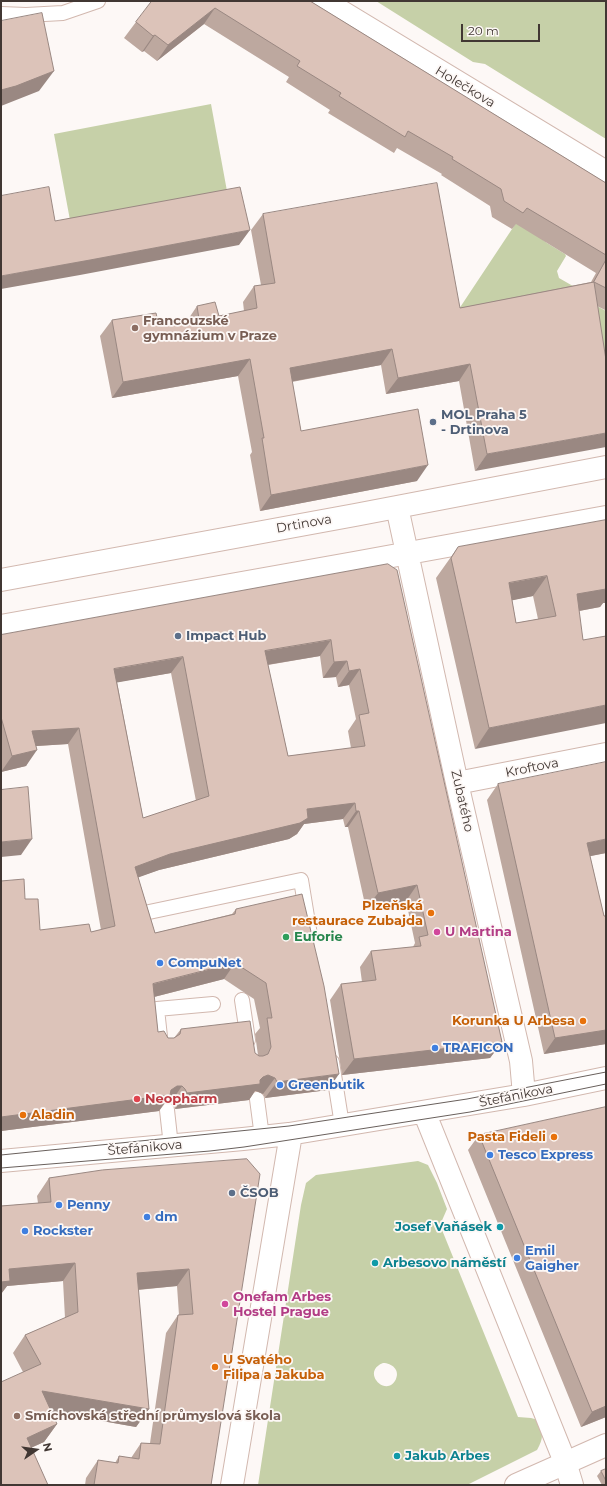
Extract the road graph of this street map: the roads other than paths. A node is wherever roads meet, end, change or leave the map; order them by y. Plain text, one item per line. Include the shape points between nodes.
1 (98, 1) edge
2 (324, 1) edge
3 (1, 14) edge
4 (606, 172) edge
5 (606, 467) edge
6 (397, 507) junction
7 (606, 516) edge
8 (407, 554) junction
9 (1, 580) edge
10 (1, 626) edge
11 (606, 754) edge
12 (457, 783) junction
13 (149, 912) edge
14 (312, 948) edge
15 (242, 1000) dead end
16 (213, 1004) dead end
17 (161, 1046) edge
18 (329, 1047) edge
19 (249, 1050) edge
20 (606, 1078) edge
21 (524, 1095) junction
22 (257, 1099) edge
23 (167, 1110) edge
24 (426, 1112) junction
25 (342, 1125) junction
26 (289, 1134) junction
27 (262, 1137) junction
28 (171, 1146) junction
29 (1, 1161) edge
30 (606, 1445) edge
31 (565, 1462) junction
32 (232, 1485) edge
33 (516, 1485) edge
34 (572, 1485) edge

1 - 3 lane via 63,13
2 - 4 street, Holečkova
5 - 6 street, Drtinova
6 - 8 street, Zubatého
6 - 9 street, Drtinova
7 - 8 street
8 - 10 street
8 - 12 street, Zubatého
11 - 12 street, Kroftova
12 - 21 street, Zubatého via 521,1061
13 - 14 lane via 301,880
15 - 19 lane
16 - 17 lane via 157,1009
18 - 25 lane
20 - 21 street, Štefánikova
21 - 24 street, Štefánikova
22 - 27 lane
23 - 28 lane
24 - 25 street
24 - 31 street via 446,1168
25 - 26 street
26 - 27 street, Štefánikova
26 - 32 street
27 - 28 street, Štefánikova
28 - 29 street, Štefánikova
30 - 31 street
31 - 33 street
31 - 34 street

